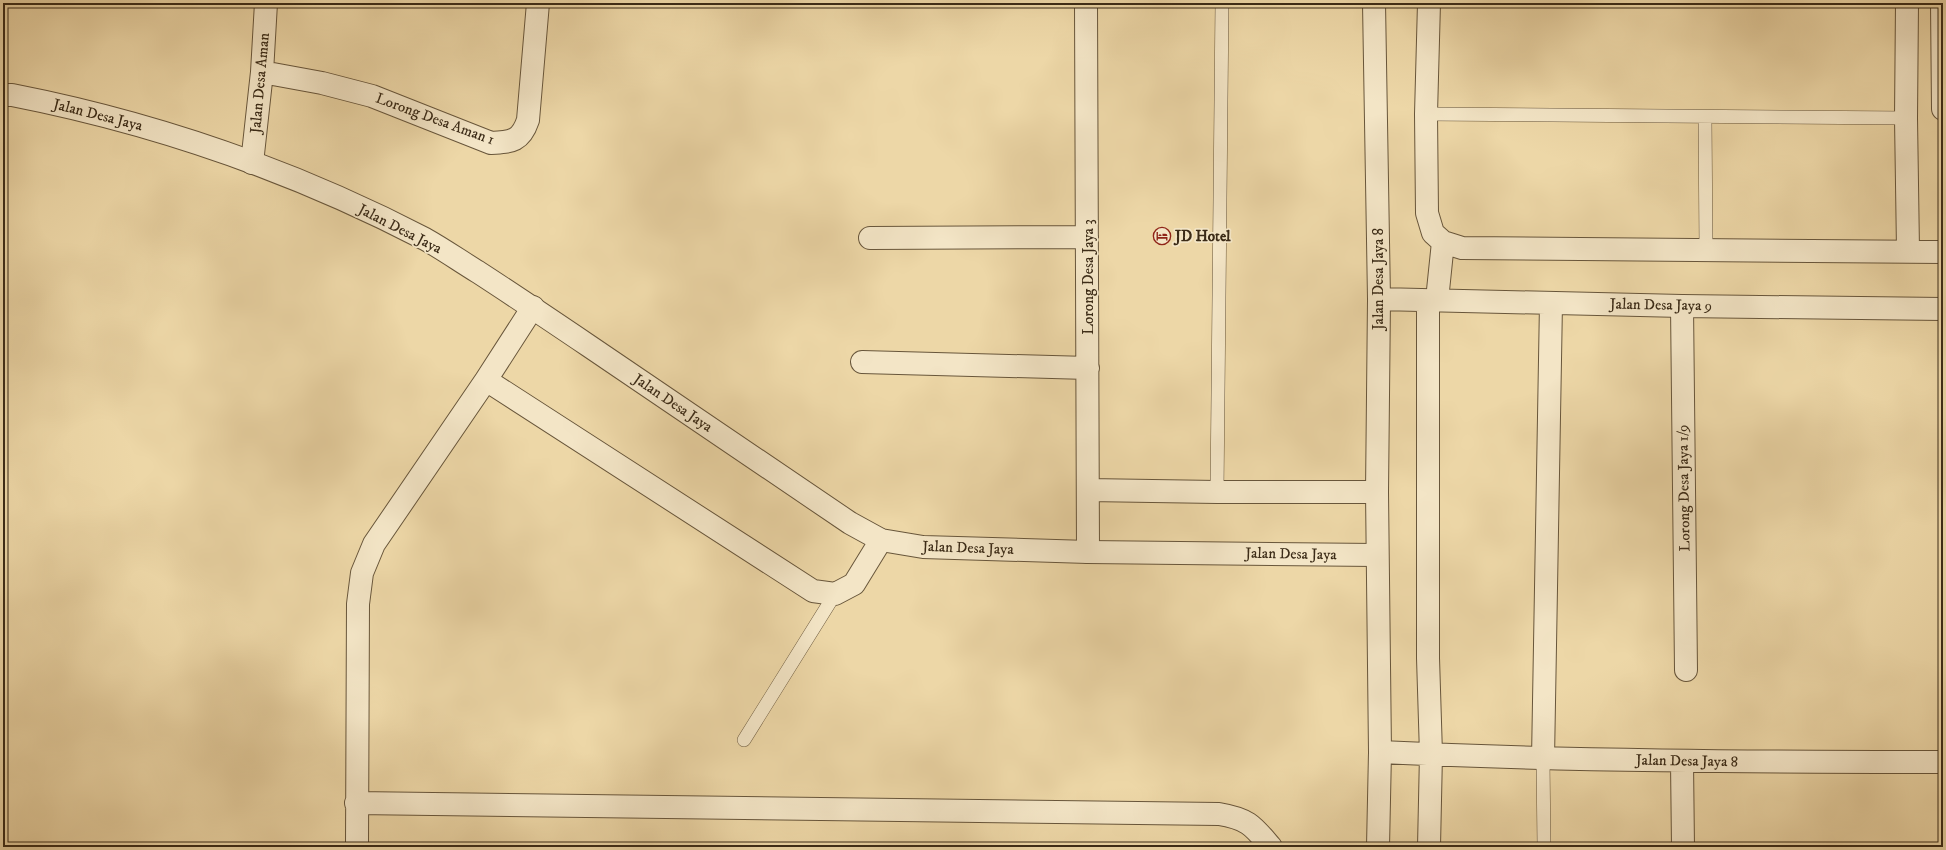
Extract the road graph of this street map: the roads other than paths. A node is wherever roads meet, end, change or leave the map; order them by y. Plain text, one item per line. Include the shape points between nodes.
1 (266, 3) edge
2 (538, 3) edge
3 (1086, 3) edge
4 (1222, 3) edge
5 (1374, 3) edge
6 (1429, 3) edge
7 (1907, 3) edge
8 (1942, 3) edge
9 (262, 72) junction
10 (3, 95) edge
11 (1943, 109) edge
12 (1426, 114) junction
13 (1705, 117) junction
14 (1906, 118) junction
15 (252, 163) junction
16 (870, 238) dead end
17 (1087, 238) junction
18 (1443, 242) junction
19 (1706, 250) junction
20 (1908, 250) junction
21 (1943, 252) edge
22 (1379, 299) junction
23 (1432, 300) junction
24 (1551, 303) junction
25 (1682, 306) junction
26 (533, 307) junction
27 (1943, 309) edge
28 (862, 362) dead end
29 (1088, 368) junction
30 (486, 380) junction
31 (1088, 490) junction
32 (1217, 492) junction
33 (1377, 492) junction
34 (881, 540) junction
35 (1088, 552) junction
36 (1377, 555) junction
37 (835, 594) junction
38 (1686, 670) dead end
39 (744, 740) dead end
40 (1380, 752) junction
41 (1431, 754) junction
42 (1543, 759) junction
43 (1682, 762) junction
44 (1943, 762) edge
45 (356, 803) junction
46 (357, 847) edge
47 (1272, 847) edge
48 (1378, 847) edge
49 (1429, 847) edge
50 (1544, 847) edge
51 (1682, 847) edge

1 - 9 street, Jalan Desa Aman
2 - 9 street, Lorong Desa Aman 1 via 528,120 524,132 508,142 491,143 372,96 322,83
3 - 17 street, Lorong Desa Jaya 3
4 - 32 lane
5 - 22 street, Jalan Desa Jaya 8
6 - 12 street
7 - 14 street
8 - 11 street
9 - 15 street, Jalan Desa Aman
10 - 15 street, Jalan Desa Jaya via 68,106 134,123
12 - 13 lane
12 - 18 street via 1427,213 1433,233
13 - 14 lane
13 - 19 lane
14 - 20 street
15 - 26 street, Jalan Desa Jaya via 372,213 428,240
16 - 17 street
17 - 29 street, Lorong Desa Jaya 3
18 - 19 street via 1462,248
18 - 23 street
19 - 20 street
20 - 21 street
22 - 23 street, Jalan Desa Jaya 9
22 - 33 street, Jalan Desa Jaya 8
23 - 24 street, Jalan Desa Jaya 9
23 - 41 street via 1428,642
24 - 25 street, Jalan Desa Jaya 9
24 - 42 street
25 - 27 street, Jalan Desa Jaya 9
25 - 38 street, Lorong Desa Jaya 1/9
26 - 30 street
26 - 34 street, Jalan Desa Jaya via 850,523
28 - 29 street
29 - 31 street, Lorong Desa Jaya 3
30 - 37 street via 813,590
30 - 45 street via 374,544 362,573 358,604
31 - 32 street
31 - 35 street, Lorong Desa Jaya 3
32 - 33 street
33 - 36 street, Jalan Desa Jaya 8
34 - 35 street, Jalan Desa Jaya via 923,548
34 - 37 street via 854,584
35 - 36 street, Jalan Desa Jaya
36 - 40 street, Jalan Desa Jaya 8
37 - 39 lane
40 - 41 street, Jalan Desa Jaya 8
40 - 48 street, Jalan Desa Jaya 8
41 - 42 street, Jalan Desa Jaya 8
41 - 49 street
42 - 43 street, Jalan Desa Jaya 8
42 - 50 lane
43 - 44 street, Jalan Desa Jaya 8
43 - 51 street
45 - 46 street
45 - 47 street via 1219,814 1243,820

